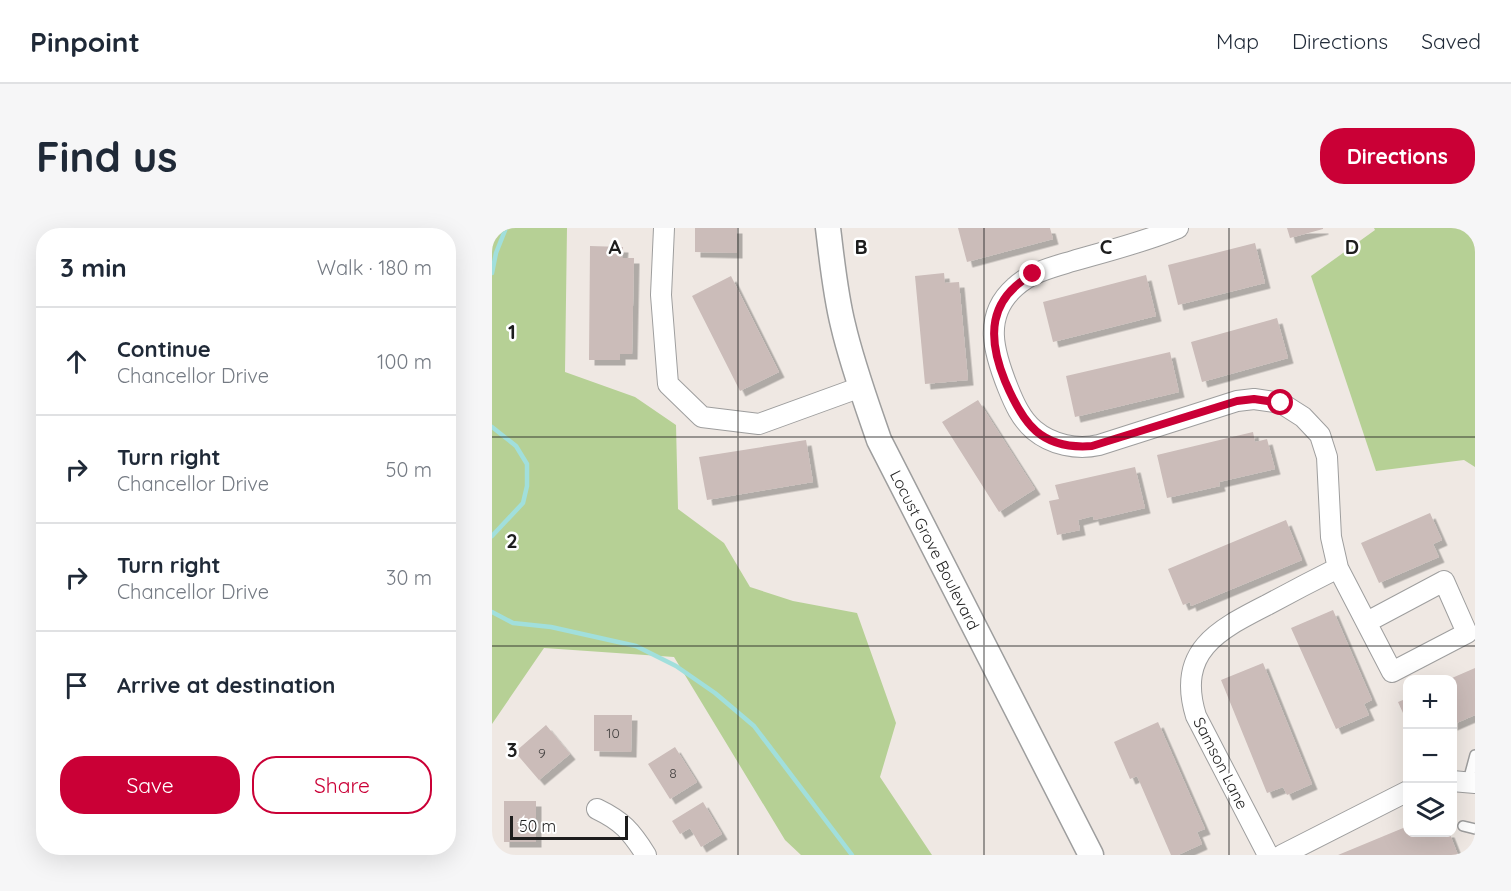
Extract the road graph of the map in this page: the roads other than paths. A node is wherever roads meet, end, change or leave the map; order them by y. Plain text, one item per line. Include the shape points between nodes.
1 (664, 228) edge
2 (828, 228) edge
3 (1178, 228) edge
4 (861, 387) junction
5 (1338, 568) junction
6 (1367, 622) junction
7 (1475, 755) edge
8 (1465, 782) edge
9 (1403, 793) edge
10 (597, 809) dead end
11 (1463, 826) dead end
12 (1475, 829) edge
13 (646, 855) edge
14 (1091, 855) edge
15 (1268, 855) edge
16 (1282, 855) edge

1 - 4 street via 661,296 668,384 702,417 759,424
2 - 4 street, Locust Grove Boulevard via 843,324
3 - 5 street via 1041,271 1015,286 996,315 993,338 1014,402 1034,430 1054,442 1077,447 1099,445 1237,401 1266,400 1288,407 1312,425 1324,444 1329,470 1331,537
4 - 14 street, Locust Grove Boulevard via 879,440
5 - 6 street
5 - 15 street, Samson Lane via 1224,627 1208,641 1194,664 1190,695 1196,716
6 - 6 street via 1392,672 1467,633 1444,581
7 - 8 lane
9 - 16 street
10 - 13 street via 628,828
11 - 12 lane

